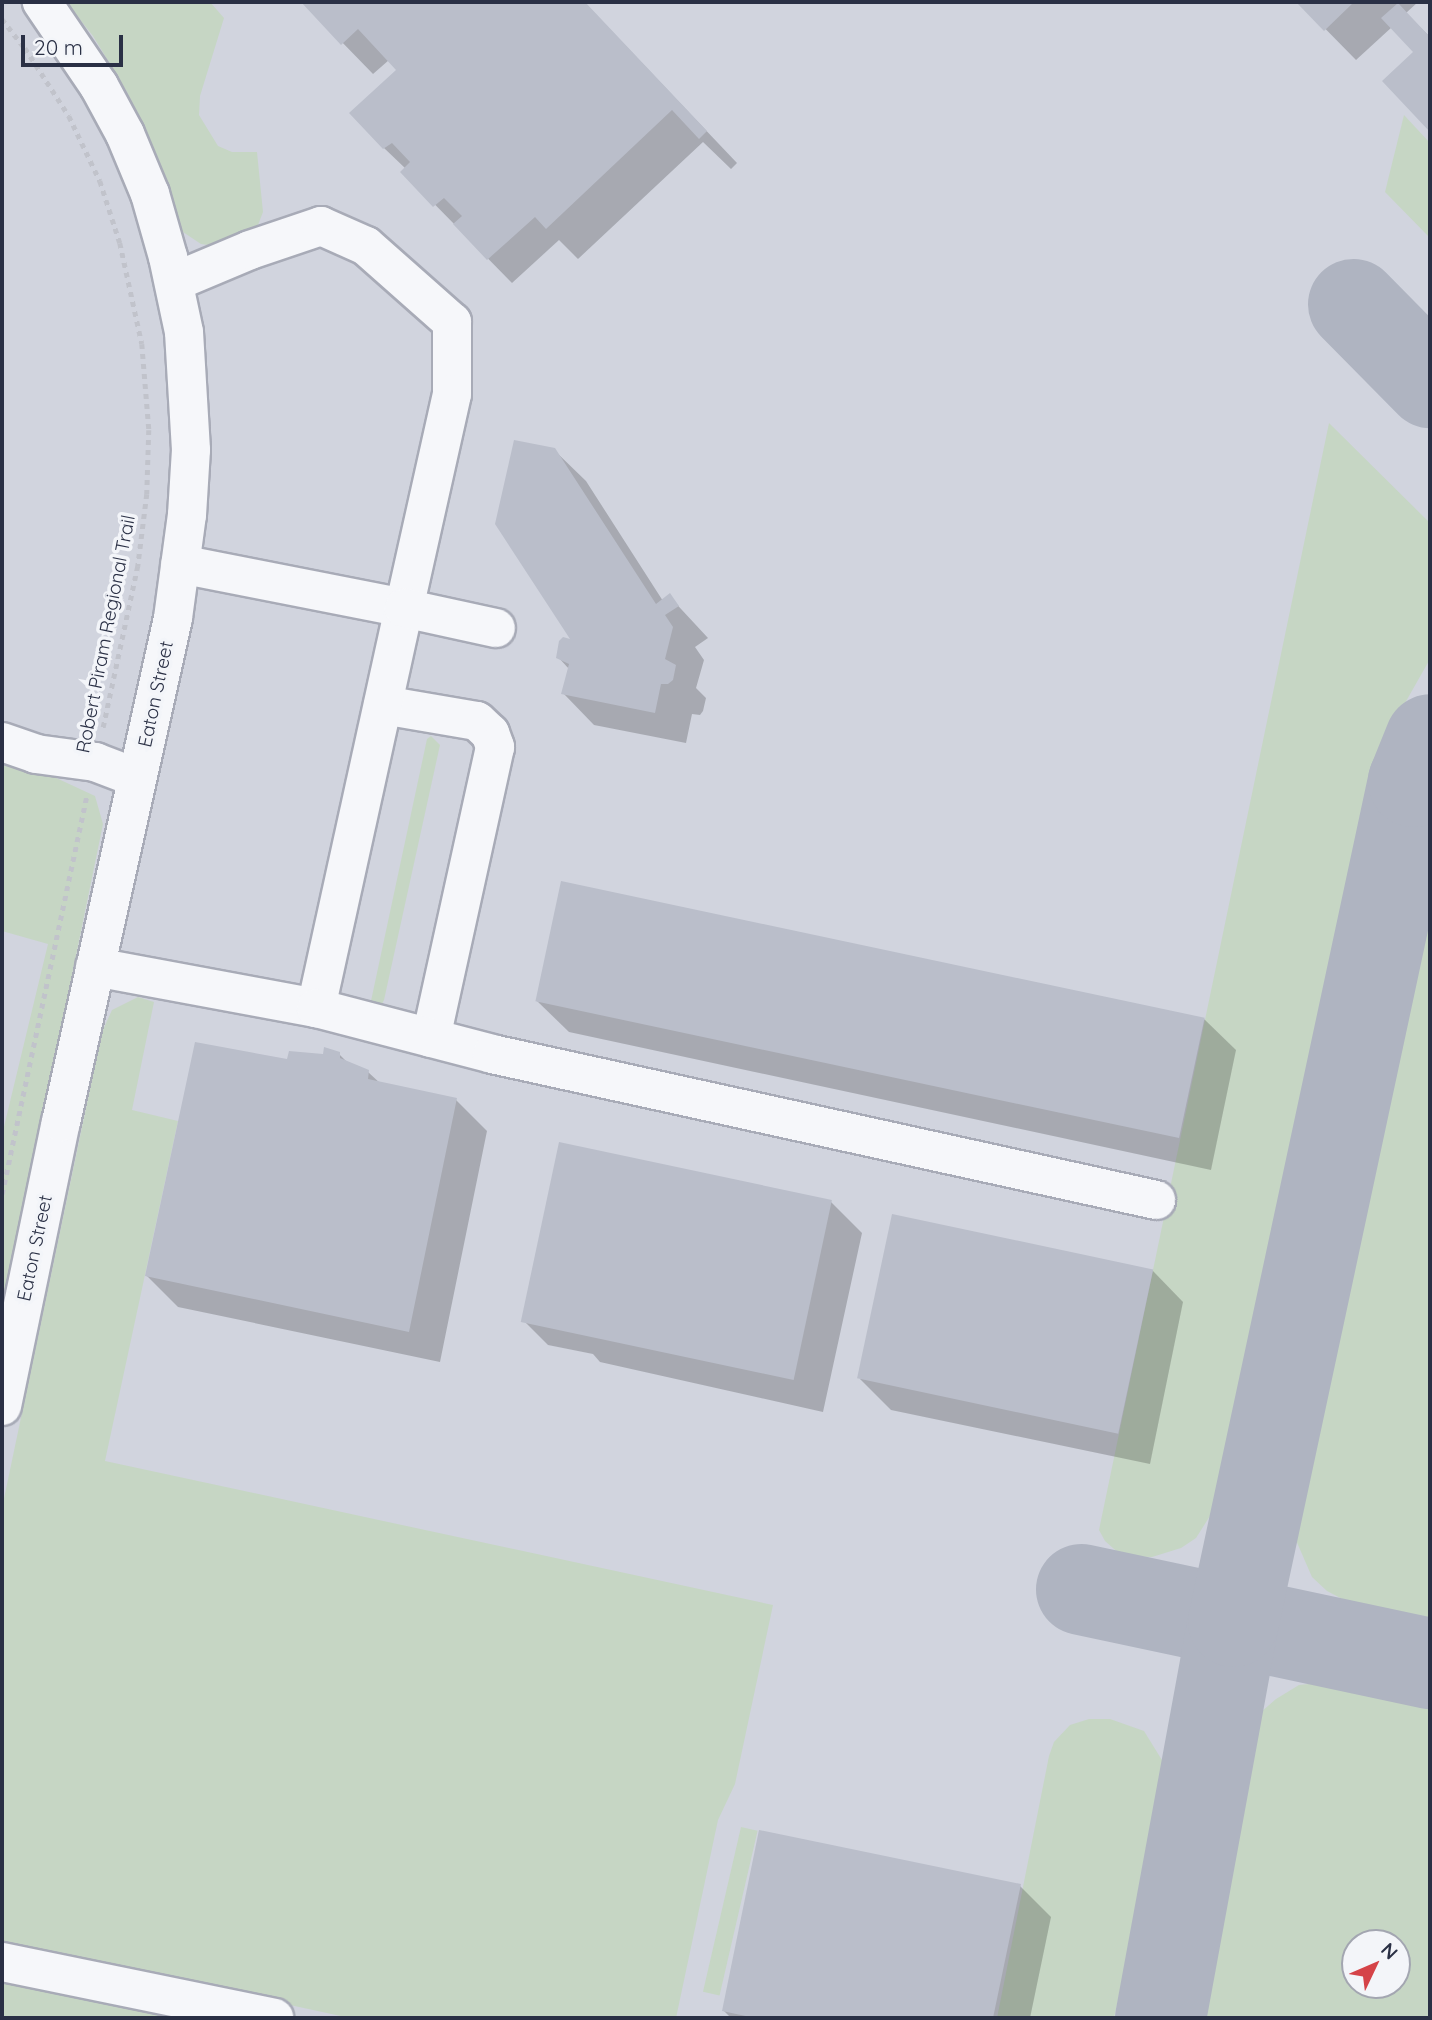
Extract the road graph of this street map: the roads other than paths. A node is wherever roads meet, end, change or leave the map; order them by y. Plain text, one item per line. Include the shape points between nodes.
1 (42, 2) edge
2 (174, 282) junction
3 (180, 564) junction
4 (404, 608) junction
5 (496, 628) dead end
6 (383, 705) junction
7 (2, 742) edge
8 (137, 778) junction
9 (95, 967) junction
10 (316, 1008) junction
11 (431, 1038) junction
12 (1156, 1200) dead end
13 (2, 1406) edge
14 (2, 1962) edge
15 (274, 2018) edge

1 - 2 street, Eaton Street via 99,86 125,134 150,194
2 - 3 street, Eaton Street via 184,332 191,450
2 - 4 street via 321,226 366,246 452,322 453,394
3 - 4 street
3 - 8 street, Eaton Street via 173,618
4 - 5 street
4 - 6 street
6 - 10 street
6 - 11 street via 477,721 490,733 495,747
7 - 8 street via 36,754 95,762
8 - 9 street, Eaton Street
9 - 10 street
9 - 13 street, Eaton Street
10 - 11 street
11 - 12 street
14 - 15 street

